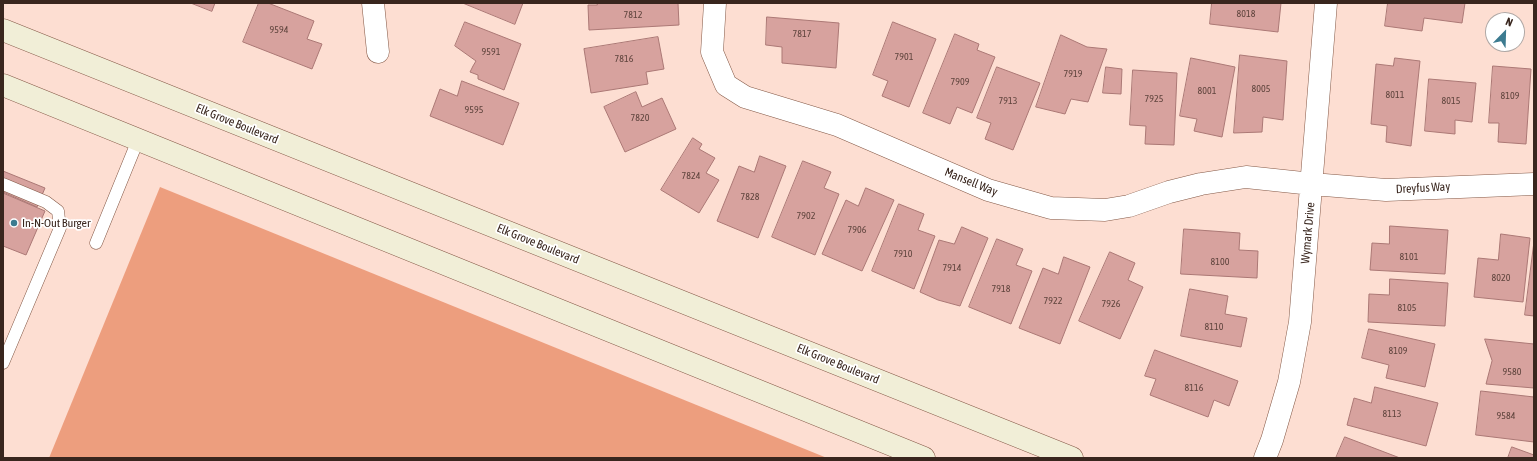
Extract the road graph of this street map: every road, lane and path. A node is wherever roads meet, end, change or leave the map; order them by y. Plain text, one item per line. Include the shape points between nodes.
1 (373, 3) edge
2 (715, 3) edge
3 (1326, 3) edge
4 (3, 30) edge
5 (378, 52) dead end
6 (3, 85) edge
7 (138, 140) junction
8 (3, 184) edge
9 (1312, 184) junction
10 (1534, 184) edge
11 (96, 243) dead end
12 (3, 363) edge
13 (924, 458) edge
14 (1072, 458) edge
15 (1265, 458) edge

1 - 5 street
2 - 9 street, Mansell Way via 712,52 726,85 745,97 837,125 996,192 1051,208 1105,210 1129,206 1201,184 1246,177
3 - 9 street, Wymark Drive
4 - 14 main road, Elk Grove Boulevard
6 - 7 main road
7 - 11 lane
7 - 13 main road
8 - 12 lane via 46,202 58,211 60,228
9 - 10 street, Dreyfus Way via 1386,190
9 - 15 street, Wymark Drive via 1298,329 1289,382

